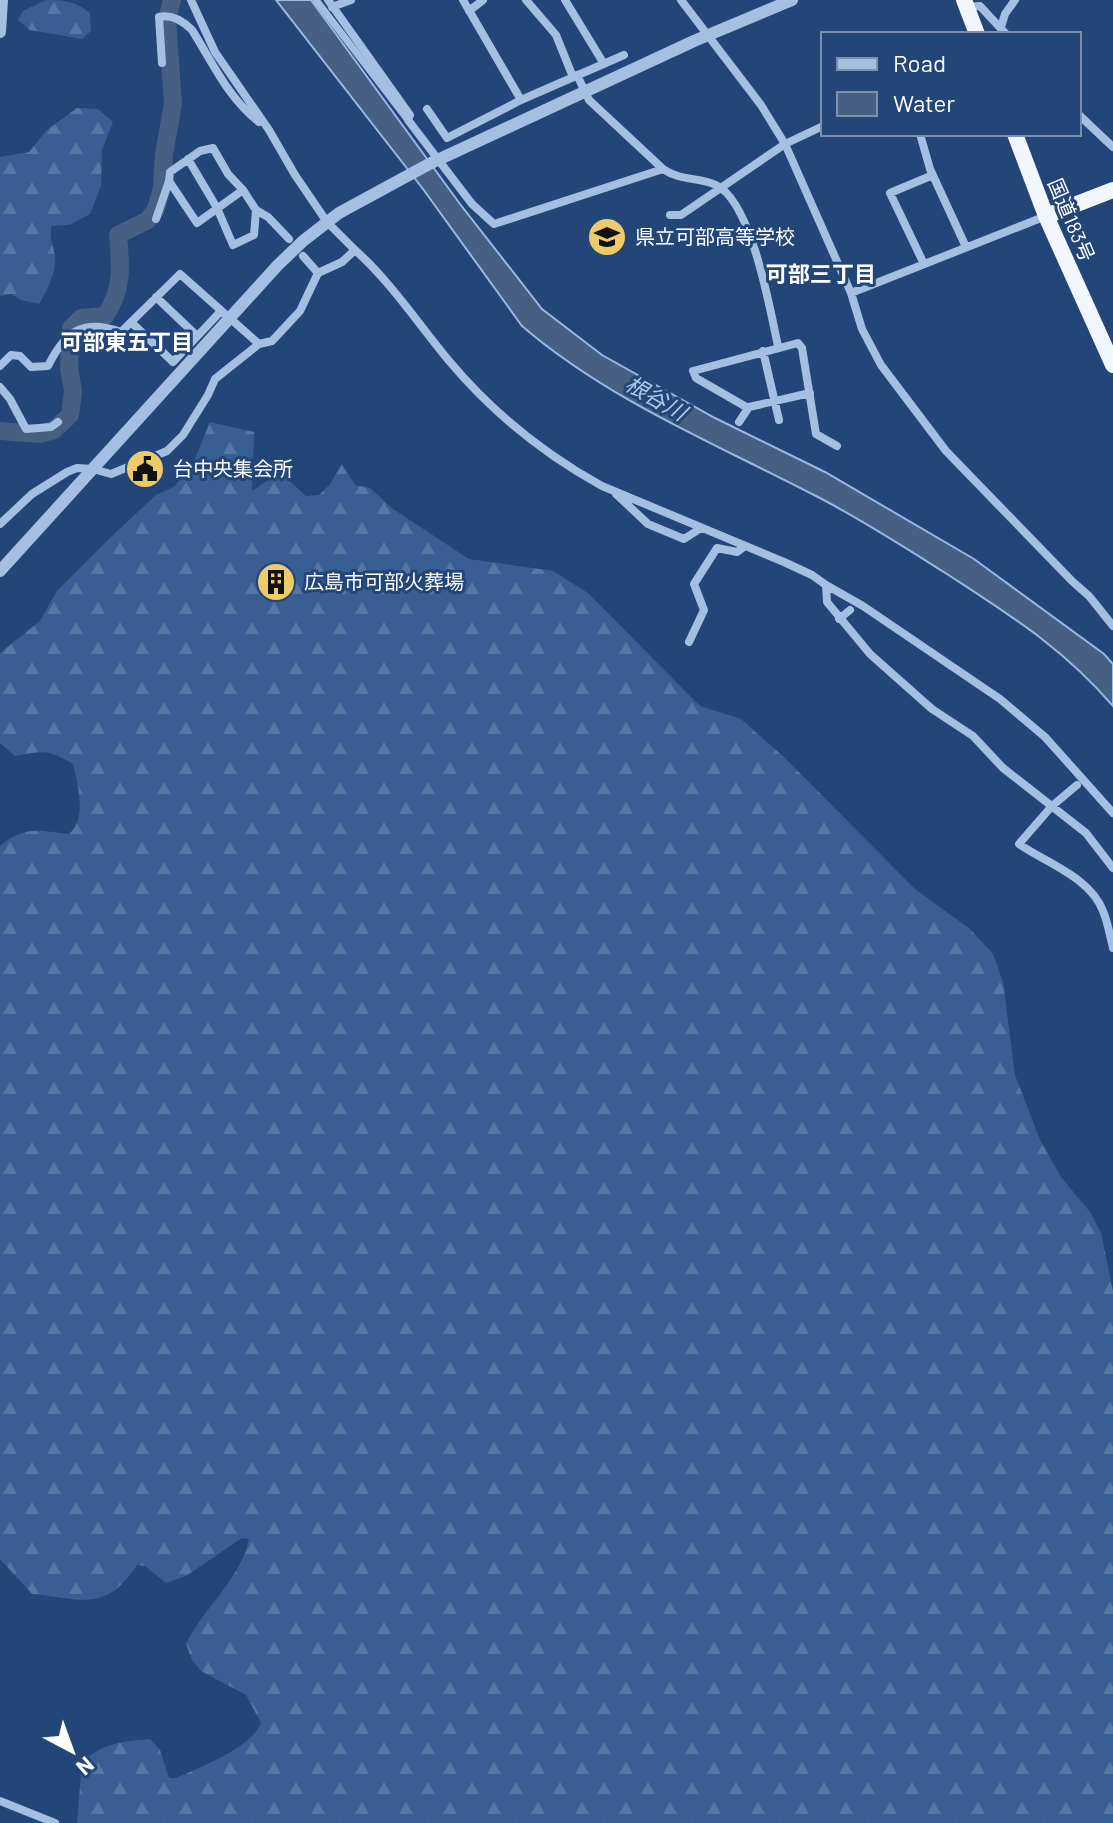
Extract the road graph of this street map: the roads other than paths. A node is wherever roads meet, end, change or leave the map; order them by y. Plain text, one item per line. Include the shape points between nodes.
1 (2, 0) edge
2 (191, 0) edge
3 (316, 0) edge
4 (351, 0) edge
5 (463, 0) edge
6 (483, 0) edge
7 (526, 0) edge
8 (565, 0) edge
9 (681, 0) edge
10 (792, 0) edge
11 (1015, 0) edge
12 (330, 3) edge
13 (966, 4) edge
14 (469, 11) junction
15 (1003, 31) edge
16 (0, 32) edge
17 (976, 32) edge
18 (707, 35) junction
19 (624, 55) dead end
20 (162, 63) dead end
21 (604, 64) junction
22 (575, 76) junction
23 (583, 91) junction
24 (521, 100) junction
25 (427, 109) dead end
26 (1081, 117) edge
27 (408, 120) junction
28 (821, 127) edge
29 (269, 130) junction
30 (921, 136) edge
31 (1016, 136) edge
32 (785, 144) junction
33 (1113, 147) edge
34 (188, 159) junction
35 (435, 161) junction
36 (663, 169) junction
37 (933, 175) junction
38 (169, 181) junction
39 (720, 189) junction
40 (243, 190) junction
41 (1113, 190) edge
42 (217, 208) junction
43 (256, 210) junction
44 (670, 215) dead end
45 (1046, 216) junction
46 (156, 219) dead end
47 (327, 222) junction
48 (289, 239) dead end
49 (966, 247) junction
50 (355, 250) junction
51 (303, 256) dead end
52 (924, 264) junction
53 (318, 273) junction
54 (851, 293) junction
55 (156, 297) junction
56 (225, 314) junction
57 (131, 322) junction
58 (197, 336) junction
59 (259, 344) junction
60 (778, 346) junction
61 (763, 351) junction
62 (1113, 365) edge
63 (0, 366) edge
64 (0, 387) edge
65 (810, 393) junction
66 (775, 401) junction
67 (748, 408) junction
68 (779, 420) dead end
69 (58, 422) dead end
70 (739, 422) dead end
71 (837, 446) dead end
72 (93, 469) junction
73 (615, 492) junction
74 (0, 524) edge
75 (701, 528) junction
76 (745, 546) junction
77 (0, 571) edge
78 (826, 585) junction
79 (850, 610) dead end
80 (839, 619) junction
81 (1113, 626) edge
82 (689, 642) dead end
83 (1077, 785) dead end
84 (1052, 806) junction
85 (1113, 813) edge
86 (1113, 868) edge
87 (1111, 933) edge
88 (1113, 948) edge
89 (0, 1801) edge
90 (55, 1823) edge

1 - 16 street
2 - 29 street via 215,52
3 - 27 street
4 - 12 street
5 - 14 street
6 - 14 street
7 - 22 street via 556,35
8 - 21 street
9 - 18 street
10 - 18 street
11 - 15 street via 1005,14
12 - 27 street via 410,115
13 - 15 street via 980,6
13 - 17 highway
14 - 24 street
18 - 23 street
18 - 32 street
19 - 21 street
20 - 29 street via 159,17 184,22 228,92
21 - 22 street
22 - 23 street
22 - 24 street
23 - 35 street
23 - 36 street
24 - 25 street via 447,138
26 - 33 street
27 - 35 street
28 - 32 street
29 - 47 street
30 - 37 street
31 - 45 highway, 国道183号
32 - 39 street
32 - 54 street
34 - 38 street via 170,172
34 - 40 street via 213,148
34 - 42 street
35 - 36 street via 494,224
35 - 47 street
36 - 39 street
37 - 49 street
37 - 52 street via 890,193
38 - 42 street via 197,223
38 - 46 street
39 - 44 street via 681,215
39 - 60 street via 748,229
40 - 42 street
40 - 43 street
41 - 45 highway
42 - 43 street via 233,245 254,235
43 - 48 street
45 - 49 street
45 - 62 highway, 国道183号
47 - 50 street
47 - 56 street
49 - 52 street
50 - 53 street
50 - 73 street via 496,411 574,470
51 - 53 street
52 - 54 street
53 - 59 street via 300,311 272,341
54 - 81 street via 881,365 908,403 946,451
55 - 56 street via 180,274
55 - 57 street
55 - 58 street
56 - 58 street
56 - 59 street
56 - 72 street
57 - 58 street via 173,362
57 - 63 street via 121,332 86,325 59,345 48,366 31,367 11,355
59 - 72 street via 215,379 183,435 167,451 111,474
60 - 61 street
60 - 65 street via 798,343 802,348
61 - 66 street
61 - 67 street via 693,371 696,378
64 - 69 street via 26,429
65 - 66 street
65 - 71 street via 816,434
66 - 67 street
66 - 68 street
67 - 70 street
72 - 74 street via 67,472 32,494
72 - 77 street
73 - 75 street
73 - 75 street via 648,524 684,539
75 - 76 street
76 - 78 street
76 - 82 street via 737,552 717,548 694,584 704,610
78 - 80 street via 827,602
78 - 85 street via 1000,699 1045,737
79 - 80 street
80 - 84 street via 932,709 973,736 1003,768
83 - 84 street
84 - 86 street via 1086,833
84 - 87 street via 1019,844 1091,893
87 - 88 street
89 - 90 street

